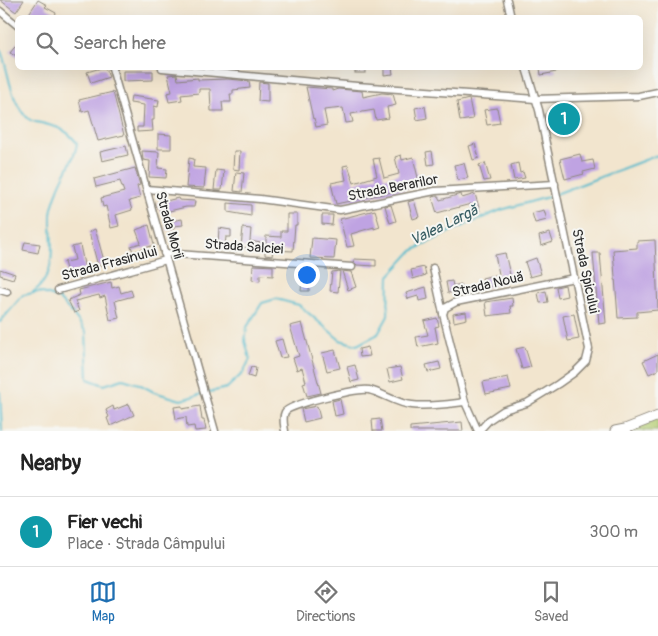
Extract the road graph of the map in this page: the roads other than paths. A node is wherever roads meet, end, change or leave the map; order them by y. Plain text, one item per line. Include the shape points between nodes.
1 (506, 0) edge
2 (0, 11) edge
3 (511, 15) edge
4 (15, 24) edge
5 (113, 70) edge
6 (184, 70) edge
7 (527, 70) edge
8 (658, 92) edge
9 (535, 99) junction
10 (555, 187) junction
11 (146, 189) junction
12 (164, 253) junction
13 (166, 260) junction
14 (352, 267) dead end
15 (433, 268) dead end
16 (574, 278) junction
17 (58, 290) dead end
18 (443, 314) junction
19 (465, 402) junction
20 (658, 416) edge
21 (215, 431) edge
22 (285, 431) edge
23 (479, 431) edge
24 (615, 431) edge

1 - 3 street
2 - 4 street
5 - 11 street, Strada Morii
6 - 9 street
7 - 9 street
8 - 9 street via 639,96
9 - 10 street
10 - 11 street, Strada Berarilor via 435,191 340,210
10 - 16 street, Strada Spicului
11 - 12 street, Strada Morii
12 - 13 street, Strada Morii
12 - 14 street, Strada Salciei
13 - 17 street, Strada Frasinului
13 - 21 street, Strada Morii
15 - 18 street
16 - 18 street, Strada Nouă via 456,302 445,308
16 - 23 street, Strada Spicului via 589,349 586,361 558,384 504,410
18 - 19 street, Strada Nouă
19 - 22 street via 409,405 368,390 353,391 287,410 283,419
19 - 23 street, Strada Nouă
20 - 24 main road

